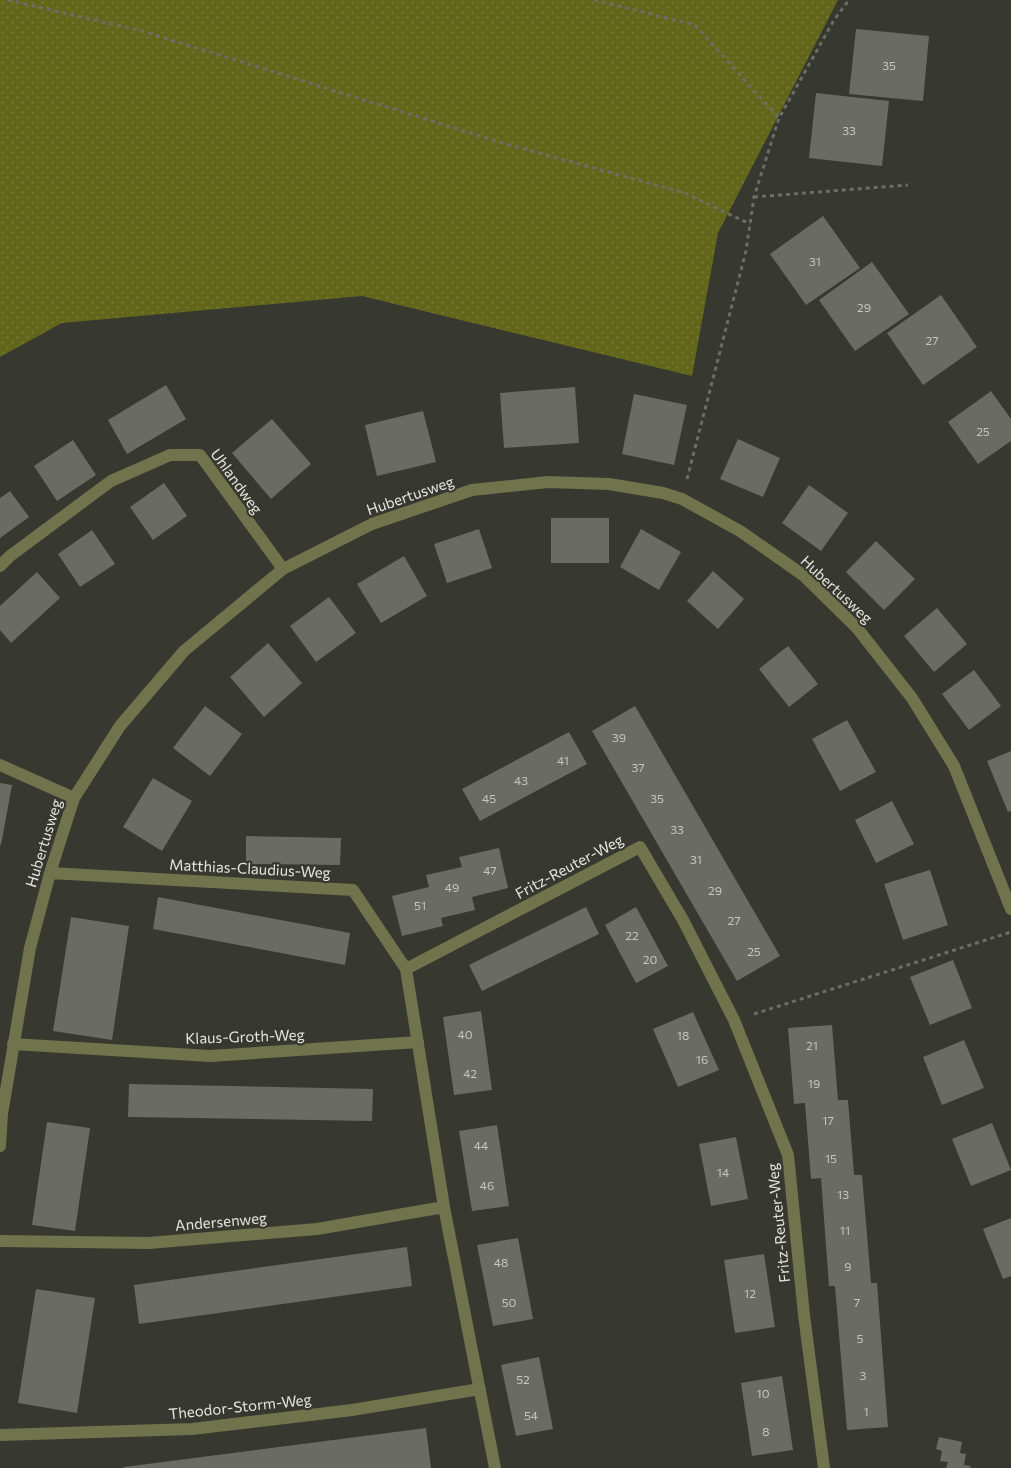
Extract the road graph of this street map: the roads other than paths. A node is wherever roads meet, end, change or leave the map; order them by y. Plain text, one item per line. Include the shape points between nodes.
1 (0, 566) edge
2 (283, 569) junction
3 (0, 765) edge
4 (74, 798) junction
5 (50, 873) junction
6 (1011, 909) edge
7 (406, 970) junction
8 (418, 1042) junction
9 (13, 1044) junction
10 (1, 1114) edge
11 (0, 1146) edge
12 (444, 1207) junction
13 (0, 1241) edge
14 (480, 1389) junction
15 (0, 1435) edge
16 (495, 1468) edge
17 (824, 1468) edge

1 - 2 street, Uhlandweg via 111,481 170,454 200,455
2 - 4 street, Hubertusweg via 184,651 120,726
2 - 6 street, Hubertusweg via 372,524 472,490 548,482 609,484 663,492 682,499 740,530 803,575 857,628 912,698 954,766
3 - 4 street
4 - 5 street, Hubertusweg
5 - 7 street, Matthias-Claudius-Weg via 352,890
5 - 9 street, Hubertusweg via 30,948
7 - 8 street
7 - 17 street, Fritz-Reuter-Weg via 640,847 683,920 734,1020 788,1155
8 - 9 street, Klaus-Groth-Weg via 210,1056
8 - 12 street
9 - 10 street, Hubertusweg
10 - 11 street, Hubertusweg
12 - 13 street, Andersenweg via 317,1229 148,1243
12 - 14 street
14 - 15 street, Theodor-Storm-Weg via 352,1410 192,1429
14 - 16 street

